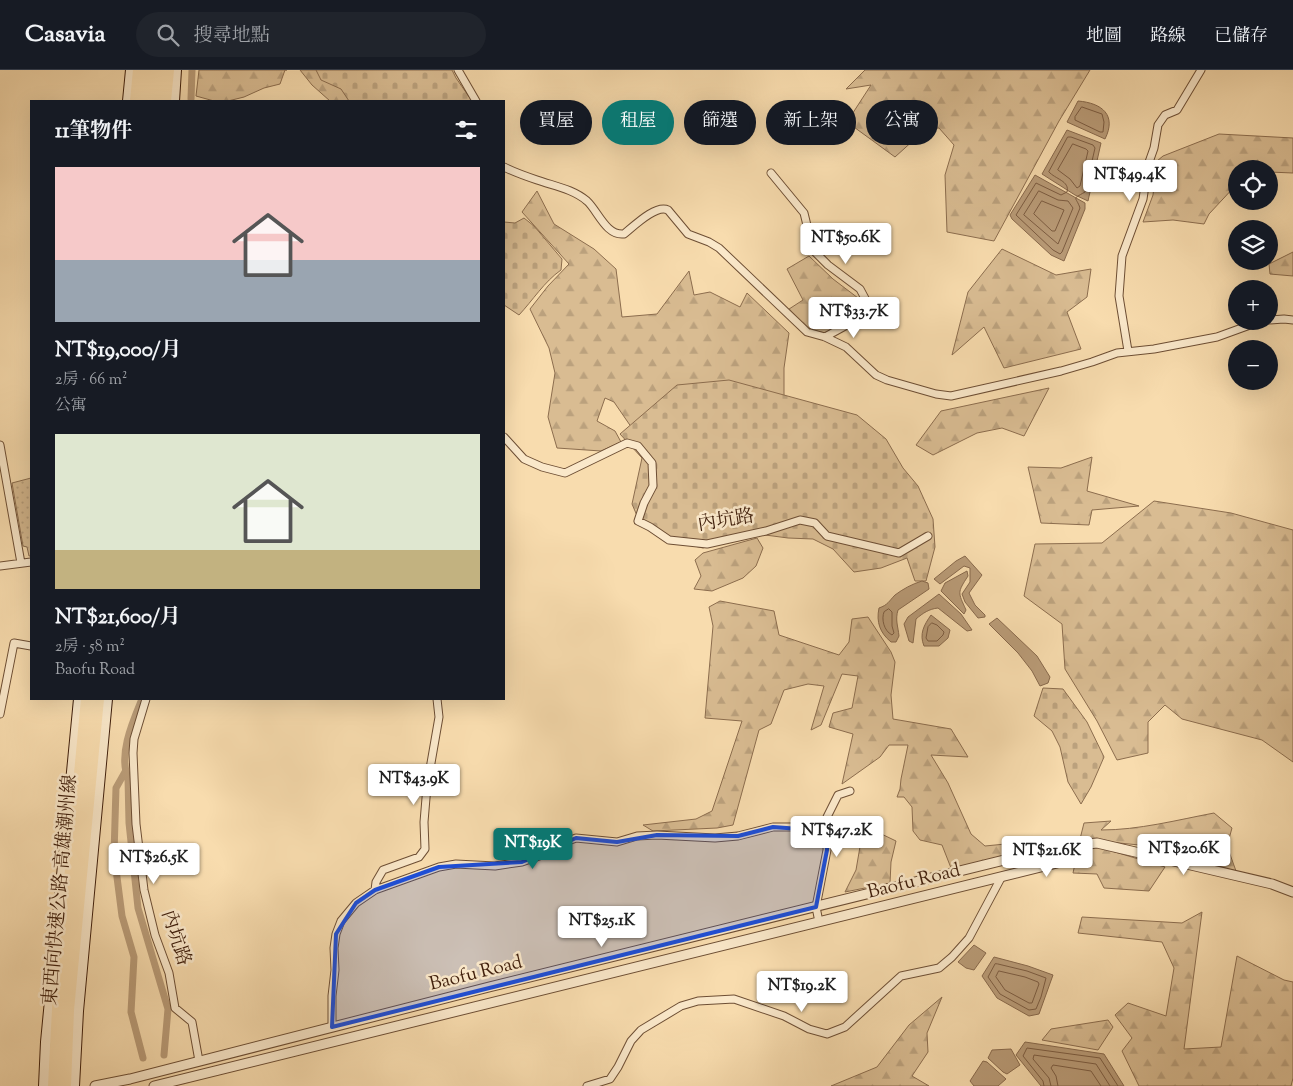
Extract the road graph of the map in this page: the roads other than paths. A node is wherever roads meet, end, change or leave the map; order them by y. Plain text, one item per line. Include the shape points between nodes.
1 (131, 70) edge
2 (139, 70) edge
3 (148, 70) edge
4 (158, 70) edge
5 (168, 70) edge
6 (176, 70) edge
7 (458, 70) edge
8 (1201, 70) edge
9 (128, 100) edge
10 (136, 100) edge
11 (145, 100) edge
12 (155, 100) edge
13 (165, 100) edge
14 (174, 100) edge
15 (475, 100) edge
16 (505, 167) edge
17 (771, 173) dead end
18 (1278, 320) edge
19 (1293, 320) edge
20 (1238, 330) edge
21 (825, 337) junction
22 (1128, 351) junction
23 (505, 439) edge
24 (0, 445) edge
25 (928, 536) dead end
26 (30, 562) edge
27 (21, 563) junction
28 (0, 566) edge
29 (30, 646) edge
30 (79, 700) edge
31 (87, 700) edge
32 (98, 700) edge
33 (108, 700) edge
34 (146, 700) edge
35 (437, 700) edge
36 (0, 714) edge
37 (850, 791) dead end
38 (827, 831) junction
39 (1075, 847) junction
40 (1001, 878) junction
41 (375, 890) junction
42 (1293, 892) edge
43 (816, 907) junction
44 (819, 922) junction
45 (332, 1027) junction
46 (199, 1061) junction
47 (134, 1082) edge
48 (44, 1086) edge
49 (54, 1086) edge
50 (65, 1086) edge
51 (74, 1086) edge
52 (95, 1086) edge
53 (154, 1086) edge
54 (587, 1086) edge

1 - 9 main road
2 - 10 highway
3 - 11 highway
4 - 12 highway
5 - 13 highway
6 - 14 main road
7 - 15 street
8 - 22 street via 1177,110 1165,115 1158,124 1143,199 1122,256 1119,296
16 - 21 street via 581,197 619,235 654,210 668,210 688,234 719,248 806,332
17 - 21 street via 804,213 813,250 860,289 868,304 866,315
18 - 19 street
20 - 22 street via 1217,338
21 - 22 street via 846,347 876,375 951,396 1061,371
23 - 25 street, 內坑路 via 524,459 565,473 627,443 638,446 652,463 653,486 638,522 669,540 707,544 800,520 815,524 827,536 900,553
24 - 27 street
26 - 27 street
27 - 28 street
29 - 36 street via 14,643
30 - 48 main road
31 - 49 highway, 東西向快速公路 高雄潮州線 via 58,1008
32 - 50 highway, 東西向快速公路 高雄潮州線 via 68,1010
33 - 51 main road via 78,1011
34 - 46 street, 內坑路 via 135,733 133,753 136,824 144,890 169,973 175,1008 192,1022
35 - 41 street via 439,717 427,786 425,849 419,857 383,870
37 - 38 street via 838,795 832,805 827,817
38 - 41 street via 773,827 715,838 658,835 617,842 576,838 522,862 438,867
38 - 43 street via 827,850
39 - 40 street, Baofu Road via 1057,864
39 - 42 street via 1097,843 1272,884
39 - 43 street, Baofu Road via 1053,848
40 - 44 street, Baofu Road
40 - 54 street via 968,938 952,957 939,968 901,976 845,1027 827,1034 734,999 698,1002 681,1006 641,1030 610,1078
41 - 45 street via 356,903 336,934
43 - 44 street
43 - 45 street, Baofu Road
44 - 53 street, Baofu Road
45 - 46 street, Baofu Road
46 - 47 street, Baofu Road
47 - 52 street, Baofu Road

